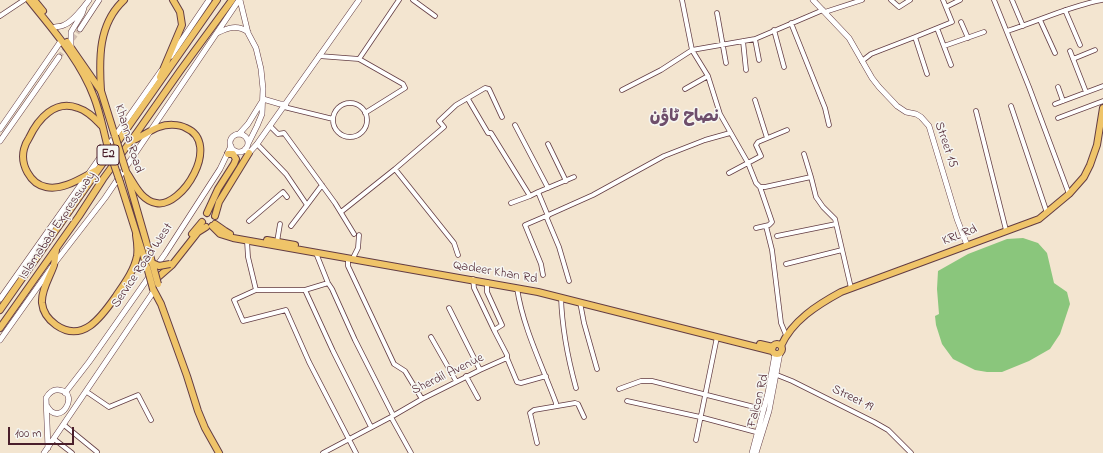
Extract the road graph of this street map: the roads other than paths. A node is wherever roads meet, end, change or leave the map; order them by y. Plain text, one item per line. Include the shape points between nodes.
1 (24, 0) edge
2 (29, 0) edge
3 (34, 0) edge
4 (89, 0) edge
5 (99, 0) edge
6 (124, 0) edge
7 (173, 0) edge
8 (209, 0) edge
9 (217, 0) edge
10 (232, 0) edge
11 (239, 0) edge
12 (359, 0) edge
13 (399, 0) edge
14 (413, 0) edge
15 (682, 0) edge
16 (813, 0) edge
17 (862, 0) edge
18 (892, 0) edge
19 (910, 0) edge
20 (943, 0) edge
21 (960, 0) edge
22 (994, 0) edge
23 (1012, 0) edge
24 (1102, 0) edge
25 (946, 7) junction
26 (84, 8) junction
27 (1065, 10) junction
28 (824, 11) junction
29 (717, 13) dead end
30 (0, 16) edge
31 (435, 16) dead end
32 (1040, 20) junction
33 (961, 22) dead end
34 (790, 23) junction
35 (1023, 26) junction
36 (55, 27) junction
37 (80, 28) tunnel mouth
38 (937, 28) junction
39 (774, 30) junction
40 (1007, 31) junction
41 (984, 32) dead end
42 (216, 33) junction
43 (248, 33) junction
44 (915, 37) junction
45 (968, 38) junction
46 (755, 39) junction
47 (61, 41) junction
48 (743, 41) junction
49 (722, 45) junction
50 (1080, 45) dead end
51 (944, 46) junction
52 (71, 47) junction
53 (692, 50) junction
54 (1095, 50) dead end
55 (1070, 52) dead end
56 (1055, 53) dead end
57 (320, 56) junction
58 (59, 57) tunnel mouth
59 (359, 59) junction
60 (1073, 59) junction
61 (759, 60) dead end
62 (862, 61) junction
63 (166, 63) junction
64 (726, 63) dead end
65 (951, 65) dead end
66 (784, 67) dead end
67 (746, 70) dead end
68 (928, 74) dead end
69 (708, 76) junction
70 (1103, 86) edge
71 (1058, 87) dead end
72 (685, 89) dead end
73 (622, 90) dead end
74 (101, 91) junction
75 (153, 91) junction
76 (1086, 92) junction
77 (468, 99) junction
78 (755, 100) dead end
79 (264, 101) junction
80 (1063, 101) junction
81 (1103, 101) edge
82 (1055, 104) dead end
83 (283, 105) junction
84 (1011, 106) dead end
85 (1103, 108) edge
86 (976, 111) dead end
87 (365, 113) junction
88 (502, 117) dead end
89 (1058, 118) dead end
90 (333, 119) junction
91 (515, 125) dead end
92 (829, 125) dead end
93 (102, 126) junction
94 (270, 126) junction
95 (0, 129) edge
96 (787, 130) dead end
97 (150, 132) junction
98 (730, 133) junction
99 (238, 134) junction
100 (767, 138) junction
101 (0, 141) edge
102 (130, 142) junction
103 (257, 144) junction
104 (548, 144) dead end
105 (231, 146) junction
106 (247, 149) junction
107 (228, 154) junction
108 (804, 154) dead end
109 (748, 164) junction
110 (395, 169) junction
111 (98, 170) junction
112 (126, 172) junction
113 (729, 173) dead end
114 (89, 174) junction
115 (574, 177) dead end
116 (811, 177) junction
117 (566, 181) junction
118 (322, 185) junction
119 (760, 187) junction
120 (548, 188) junction
121 (538, 192) junction
122 (1069, 194) junction
123 (530, 196) junction
124 (287, 197) dead end
125 (511, 204) dead end
126 (307, 205) junction
127 (341, 212) junction
128 (207, 213) junction
129 (1047, 213) junction
130 (215, 216) junction
131 (547, 216) junction
132 (249, 221) dead end
133 (202, 222) junction
134 (280, 224) dead end
135 (836, 224) junction
136 (211, 226) junction
137 (291, 226) dead end
138 (766, 226) junction
139 (756, 228) dead end
140 (1006, 230) junction
141 (136, 235) junction
142 (777, 236) dead end
143 (247, 241) junction
144 (276, 242) junction
145 (967, 245) junction
146 (56, 248) junction
147 (842, 250) junction
148 (316, 253) junction
149 (458, 255) dead end
150 (351, 257) junction
151 (54, 264) junction
152 (150, 264) junction
153 (786, 264) dead end
154 (543, 275) dead end
155 (473, 279) junction
156 (569, 281) dead end
157 (487, 282) junction
158 (328, 283) junction
159 (155, 286) junction
160 (517, 288) junction
161 (851, 288) junction
162 (256, 290) junction
163 (305, 290) junction
164 (561, 297) junction
165 (0, 298) edge
166 (580, 302) junction
167 (449, 308) dead end
168 (0, 310) edge
169 (0, 328) edge
170 (494, 330) junction
171 (786, 335) junction
172 (431, 337) dead end
173 (717, 337) junction
174 (0, 340) edge
175 (775, 352) junction
176 (507, 358) junction
177 (597, 369) dead end
178 (480, 370) junction
179 (777, 374) junction
180 (466, 376) junction
181 (546, 376) junction
182 (456, 381) junction
183 (576, 388) dead end
184 (619, 389) dead end
185 (87, 392) junction
186 (65, 393) junction
187 (706, 396) junction
188 (478, 398) dead end
189 (422, 399) junction
190 (627, 401) dead end
191 (556, 405) junction
192 (46, 406) junction
193 (67, 408) junction
194 (762, 409) dead end
195 (392, 416) junction
196 (584, 417) dead end
197 (700, 417) junction
198 (151, 420) dead end
199 (65, 424) junction
200 (371, 427) junction
201 (756, 432) dead end
202 (54, 439) junction
203 (349, 439) junction
204 (696, 440) dead end
205 (536, 443) dead end
206 (46, 451) edge
207 (97, 452) dead end
208 (72, 453) edge
209 (219, 453) edge
210 (323, 453) edge
211 (356, 453) edge
212 (411, 453) edge
213 (752, 453) edge
214 (756, 453) edge
215 (911, 453) edge

1 - 30 street
2 - 47 main road, Khanna Road
3 - 36 main road, Khanna Road
4 - 26 street
5 - 37 street
6 - 74 main road via 116,7 101,45
7 - 63 main road via 180,12 182,26
8 - 63 street
9 - 75 main road, Islamabad Expressway / E2
10 - 102 main road, Islamabad Expressway / E2
11 - 42 street
11 - 43 street
12 - 57 street
13 - 59 street
14 - 31 street
15 - 53 street
16 - 28 street, Street 15
17 - 28 street
18 - 19 street via 899,7
20 - 25 street
21 - 25 street
22 - 40 street
23 - 35 street
24 - 27 street
25 - 38 street via 952,22
26 - 36 street via 65,25
26 - 52 street via 71,32
27 - 32 street
27 - 50 street
28 - 34 street
28 - 62 street, Street 15 via 849,38
29 - 49 street
32 - 35 street
32 - 56 street
33 - 45 street
34 - 39 street
34 - 92 street via 825,108
35 - 40 street
36 - 52 main road, Khanna Road
38 - 44 street
38 - 51 street
39 - 46 street
39 - 66 street
40 - 122 street
41 - 45 street
42 - 43 street via 233,26
42 - 97 street
43 - 79 street via 256,48 261,69
44 - 62 street via 872,54
44 - 68 street
45 - 51 street
46 - 48 street
46 - 61 street
47 - 93 main road, Khanna Road via 90,88
47 - 95 street
48 - 49 street
48 - 67 street
49 - 53 street
49 - 64 street
51 - 65 street
52 - 74 main road, Khanna Road
53 - 69 street
53 - 73 street
54 - 60 street
55 - 60 street
57 - 59 street
57 - 83 street
58 - 101 street
59 - 87 street via 403,84 405,88
60 - 76 street
62 - 145 street, Street 15 via 872,78 897,106 921,117 929,126
63 - 75 main road
63 - 114 street
69 - 72 street
69 - 98 street via 720,114
70 - 76 street
71 - 80 street
74 - 112 main road, Khanna Road, bridge
75 - 111 main road, Islamabad Expressway / E2
76 - 80 street
77 - 88 street via 485,88 489,89
77 - 110 street via 444,115 439,121 444,127
77 - 123 street
78 - 100 street
79 - 83 street
79 - 99 street
79 - 106 street via 262,114
80 - 82 street
81 - 89 street
83 - 90 street
83 - 94 street
84 - 129 street
85 - 122 main road, KRL Rd via 1090,165 1084,177
86 - 140 street
87 - 90 street via 358,105 345,104 335,112
87 - 90 street via 368,122 366,128 356,137 342,136 337,131
91 - 120 street
93 - 114 main road via 78,107 59,107 45,114 37,122 24,149 25,166 31,178 46,187 60,187
93 - 141 main road, Khanna Road, bridge
94 - 103 street
94 - 118 street via 278,134 284,133
96 - 100 street
97 - 102 main road
97 - 112 main road via 161,126 178,125 195,133 199,138 201,153 198,167 192,177 179,195 169,201 157,203 144,197
97 - 151 street via 105,198
98 - 109 street
98 - 131 street via 664,156 593,195
99 - 105 street via 231,138
99 - 106 street via 246,137
100 - 109 street via 756,143 761,156
102 - 146 main road, Islamabad Expressway / E2
103 - 106 street
103 - 126 street via 286,174
104 - 117 street
105 - 106 street via 237,151
105 - 107 street, Service Road West
106 - 130 main road via 219,202
107 - 128 main road via 236,159
107 - 186 street, Service Road West via 165,254
108 - 116 street
109 - 113 street
109 - 119 street
110 - 127 street
110 - 149 street via 454,243
111 - 114 main road
111 - 168 main road, Islamabad Expressway / E2
112 - 152 main road, Khanna Road
114 - 165 street
115 - 117 street
116 - 119 street
116 - 135 street via 816,197 835,219
117 - 120 street
118 - 126 street
118 - 127 street
119 - 138 street via 772,222
120 - 121 street
121 - 123 street
121 - 131 street
122 - 129 main road, KRL Rd
123 - 125 street
124 - 132 street via 283,192
126 - 137 street
127 - 150 street via 357,234 358,248
128 - 130 main road
128 - 133 main road via 202,217
129 - 140 main road, KRL Rd via 1039,219
130 - 136 main road via 216,219
131 - 154 street via 525,225
131 - 156 street
133 - 136 main road
133 - 152 main road, bridge via 170,264
134 - 144 street
135 - 142 street
135 - 147 street
136 - 143 main road, Qadeer Khan Rd via 225,236
136 - 144 main road, Qadeer Khan Rd via 233,234
136 - 159 main road via 198,232
138 - 139 street
138 - 171 street via 772,250 781,323
140 - 145 main road, KRL Rd
141 - 151 main road via 137,257 124,286 107,310 83,330 65,331 50,321 45,314 42,302
141 - 152 main road, Khanna Road
143 - 148 main road, Qadeer Khan Rd
143 - 162 street
144 - 150 main road, Qadeer Khan Rd
145 - 161 main road, KRL Rd
146 - 151 main road
146 - 169 main road, Islamabad Expressway / E2
147 - 153 street
147 - 161 street
148 - 150 main road, Qadeer Khan Rd
148 - 158 street
150 - 155 main road, Qadeer Khan Rd
150 - 175 main road, Qadeer Khan Rd via 539,288
150 - 189 street via 348,266 394,364 404,371
151 - 174 street
152 - 159 main road, Khanna Road, bridge
152 - 159 main road, Khanna Road, bridge
155 - 157 main road, Qadeer Khan Rd
155 - 170 street via 474,288
157 - 160 main road, Qadeer Khan Rd
157 - 170 street via 487,292 502,325
158 - 163 street
158 - 195 street
159 - 185 street, Service Road West
159 - 209 main road, Khanna Road via 198,411
160 - 164 main road, Qadeer Khan Rd
160 - 181 street via 522,315
161 - 171 main road, KRL Rd via 819,304
162 - 163 street
162 - 203 street via 234,300 243,321 286,310 309,362
163 - 200 street
164 - 166 main road, Qadeer Khan Rd
164 - 183 street via 568,360
166 - 173 main road, Qadeer Khan Rd
166 - 177 street
167 - 178 street
170 - 176 street
171 - 175 main road, KRL Rd
172 - 182 street
173 - 175 main road, Qadeer Khan Rd
173 - 187 street
175 - 179 street, Falcon Rd
175 - 213 street, Falcon Rd via 768,393
176 - 178 street, Sherdil Avenue
176 - 181 street via 517,382
178 - 180 street, Sherdil Avenue
179 - 214 street, Falcon Rd
179 - 215 street, Street 19 via 888,430
180 - 182 street, Sherdil Avenue
180 - 188 street
181 - 191 street
182 - 189 street, Sherdil Avenue
184 - 187 street via 641,380
185 - 198 street via 109,407 138,395
185 - 199 street, Service Road West
186 - 192 street via 58,390 51,392 46,398
186 - 193 street via 69,400
187 - 194 street
187 - 197 street
189 - 195 street, Sherdil Avenue
190 - 197 street
191 - 196 street via 577,403
191 - 205 street via 530,413
192 - 193 street via 54,412 62,412
192 - 206 street, Service Road West
193 - 199 street
195 - 200 street, Sherdil Avenue
195 - 212 street
197 - 201 street
197 - 204 street
199 - 202 street, Service Road West
199 - 207 street
200 - 203 street, Sherdil Avenue
202 - 206 street, Service Road West
202 - 208 street
203 - 210 street, Sherdil Avenue
203 - 211 street

